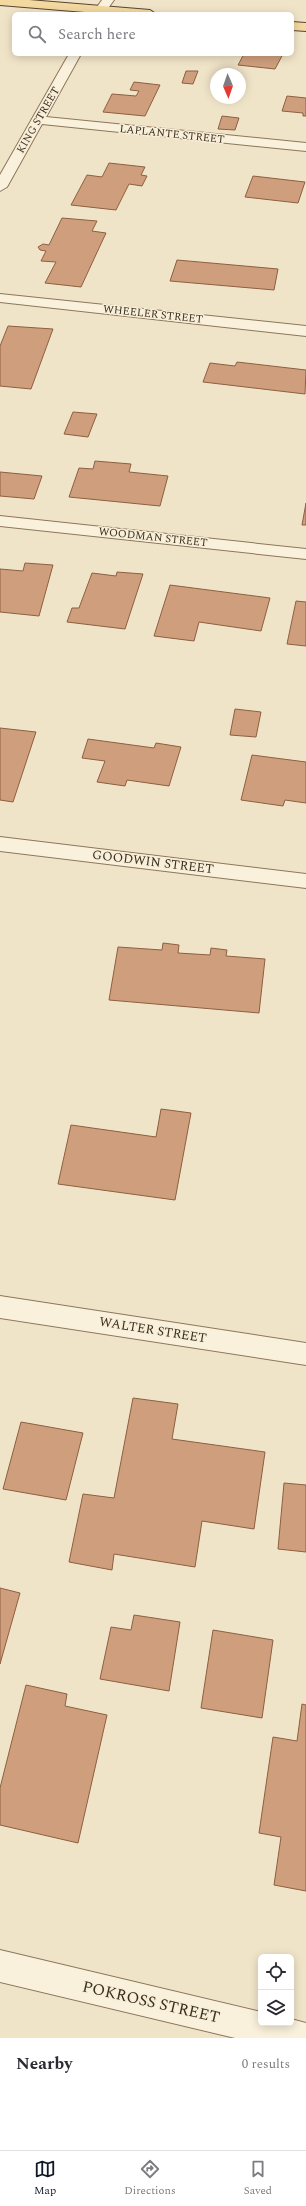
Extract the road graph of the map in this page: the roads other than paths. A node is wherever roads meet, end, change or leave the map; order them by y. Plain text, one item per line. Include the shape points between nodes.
1 (108, 0) edge
2 (0, 1) edge
3 (99, 12) edge
4 (294, 26) edge
5 (306, 27) edge
6 (74, 56) edge
7 (38, 120) junction
8 (306, 147) edge
9 (0, 187) edge
10 (0, 298) edge
11 (306, 331) edge
12 (0, 521) edge
13 (306, 554) edge
14 (0, 844) edge
15 (306, 881) edge
16 (0, 1307) edge
17 (306, 1354) edge
18 (0, 1966) edge
19 (303, 2038) edge

1 - 3 street
2 - 3 main road
4 - 5 main road
6 - 7 street, KING STREET
7 - 8 street, LAPLANTE STREET
7 - 9 street, KING STREET
10 - 11 street, WHEELER STREET
12 - 13 street, WOODMAN STREET
14 - 15 street, GOODWIN STREET
16 - 17 street, WALTER STREET
18 - 19 street, POKROSS STREET

